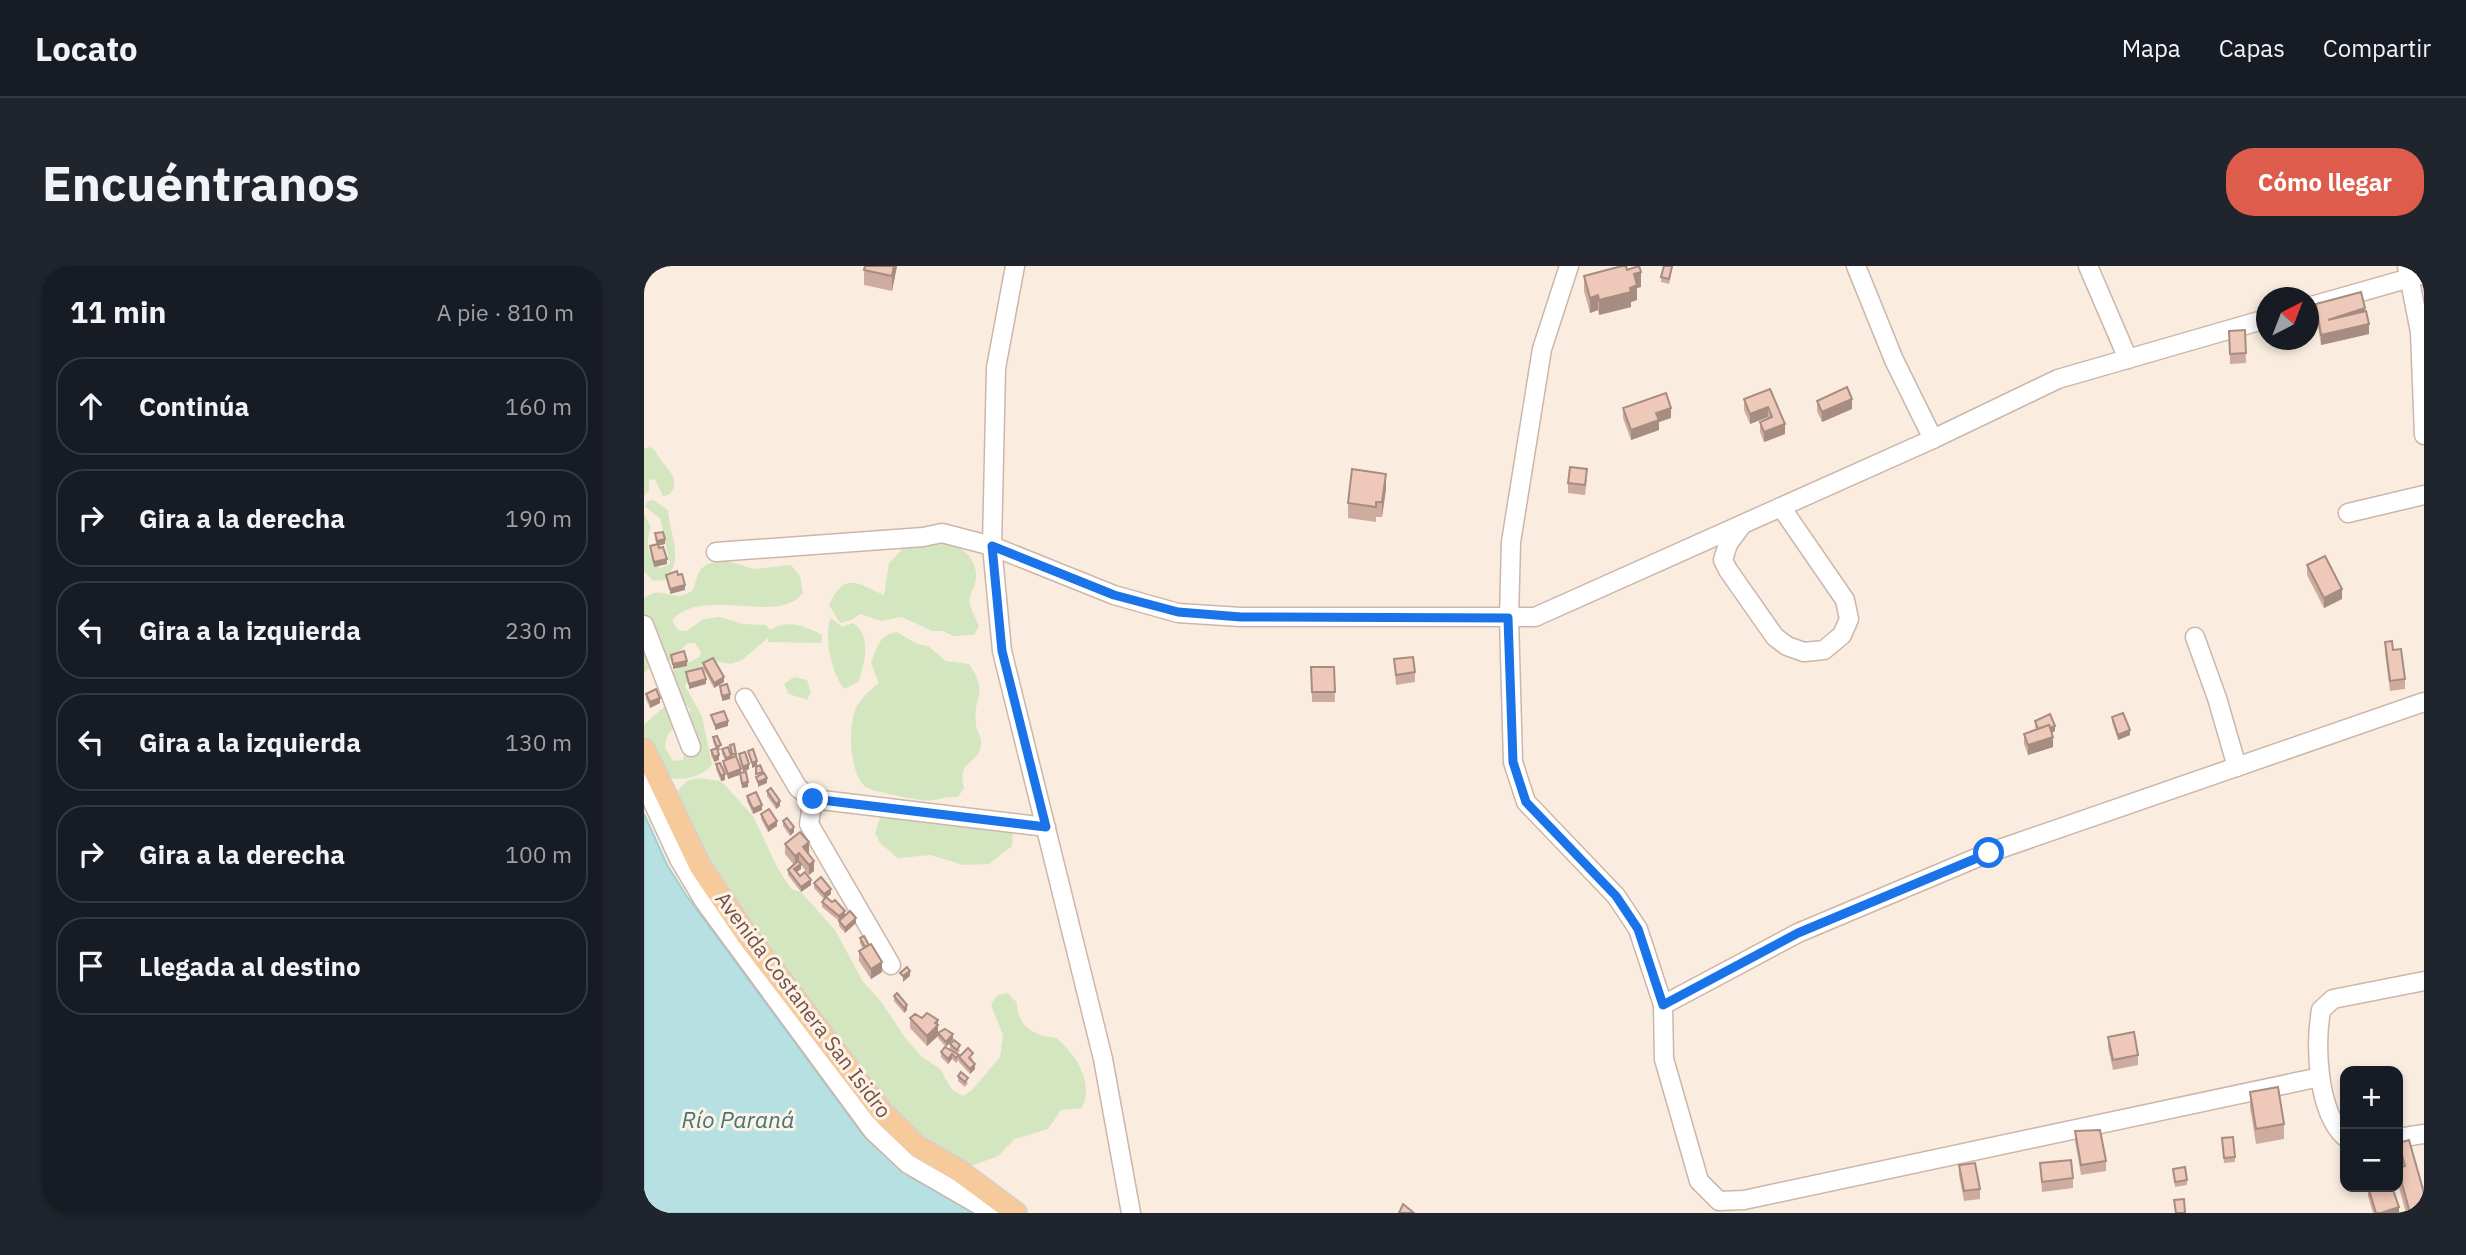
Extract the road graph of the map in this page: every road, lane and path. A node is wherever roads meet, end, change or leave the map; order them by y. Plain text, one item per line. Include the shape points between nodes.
1 (1015, 266) edge
2 (1569, 266) edge
3 (1856, 266) edge
4 (2088, 266) edge
5 (2414, 272) edge
6 (2319, 303) edge
7 (2256, 322) edge
8 (2129, 359) junction
9 (2424, 435) edge
10 (1933, 439) junction
11 (2424, 495) edge
12 (1781, 508) junction
13 (2348, 513) dead end
14 (1742, 525) junction
15 (992, 546) junction
16 (716, 552) dead end
17 (1508, 618) junction
18 (644, 625) edge
19 (2195, 637) dead end
20 (745, 698) dead end
21 (2424, 702) edge
22 (691, 747) dead end
23 (644, 749) edge
24 (2237, 767) junction
25 (644, 783) edge
26 (813, 799) junction
27 (1046, 827) junction
28 (891, 965) dead end
29 (2424, 981) edge
30 (1663, 1005) junction
31 (2319, 1077) junction
32 (2340, 1132) edge
33 (2424, 1134) edge
34 (2403, 1137) edge
35 (993, 1213) edge
36 (1016, 1213) edge
37 (1131, 1213) edge

1 - 15 street via 996,368
2 - 17 street via 1542,349 1511,542
3 - 10 street via 1894,360
4 - 8 street
5 - 6 street
5 - 9 street
7 - 8 street
8 - 10 street via 2058,379
10 - 12 street
11 - 13 street
12 - 14 street
12 - 14 street via 1845,600 1849,620 1842,635 1824,650 1804,652 1775,637 1728,570 1723,559
14 - 17 street via 1535,617
15 - 16 street via 942,533
15 - 17 street via 1114,595 1178,612 1241,617
15 - 27 street via 1002,651
17 - 30 street via 1513,762 1526,802 1616,896 1638,929
18 - 22 street
19 - 24 street
20 - 26 street via 798,788
21 - 24 street
23 - 36 main road, Avenida Costanera San Isidro via 701,866 748,937 881,1111 918,1147
24 - 30 street via 1989,853 1798,933
25 - 35 street via 704,901 873,1131 908,1164
26 - 27 street
26 - 28 street via 809,824
27 - 37 street via 1104,1059
29 - 31 street via 2333,999 2321,1010
30 - 31 street via 1664,1059 1699,1181 1719,1201 1744,1200
31 - 32 street
33 - 34 street

